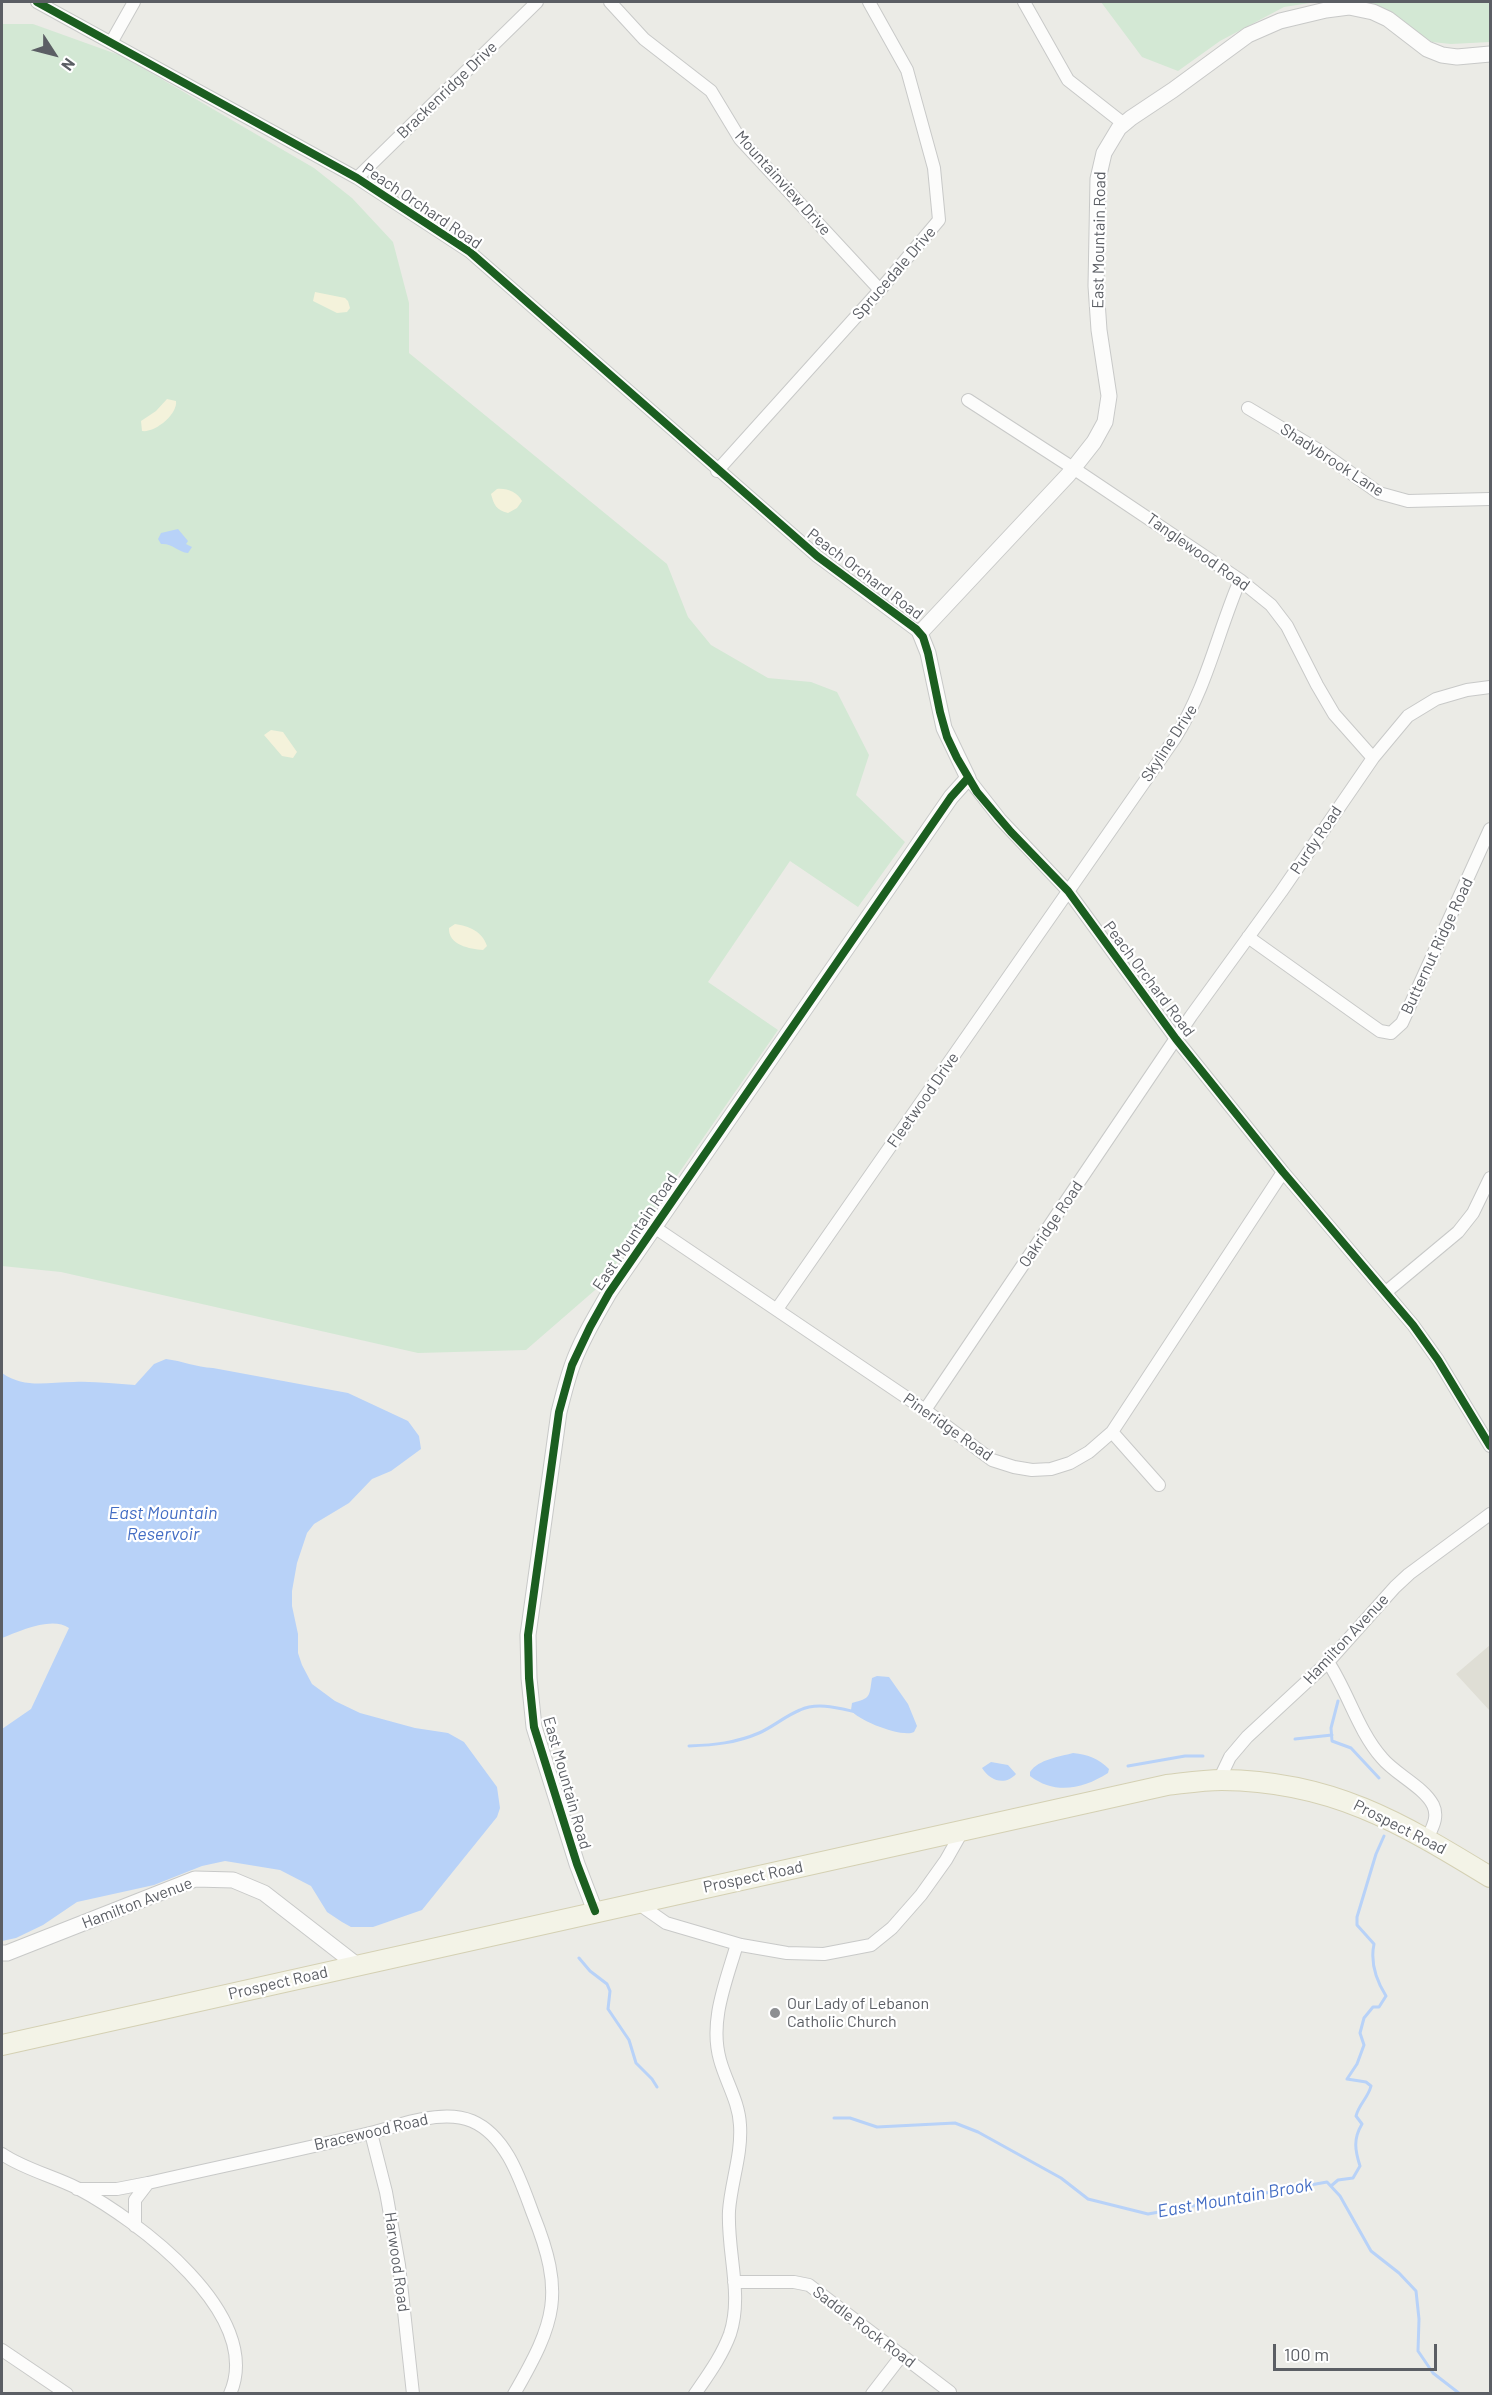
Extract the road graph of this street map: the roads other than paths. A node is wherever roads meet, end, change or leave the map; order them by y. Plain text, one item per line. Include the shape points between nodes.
1 (37, 2) edge
2 (134, 2) edge
3 (537, 2) edge
4 (610, 2) edge
5 (869, 2) edge
6 (1024, 2) edge
7 (112, 41) junction
8 (1491, 54) edge
9 (1124, 124) junction
10 (357, 178) junction
11 (880, 290) junction
12 (968, 400) dead end
13 (1248, 408) dead end
14 (1073, 468) junction
15 (717, 471) junction
16 (1491, 499) edge
17 (1240, 580) junction
18 (920, 633) junction
19 (1491, 687) edge
20 (1373, 758) junction
21 (968, 778) junction
22 (1491, 829) edge
23 (1068, 891) junction
24 (1248, 937) junction
25 (1176, 1039) junction
26 (1283, 1172) junction
27 (1491, 1178) edge
28 (654, 1227) junction
29 (1386, 1292) junction
30 (777, 1309) junction
31 (925, 1410) junction
32 (1112, 1432) junction
33 (1491, 1446) edge
34 (1159, 1485) dead end
35 (1491, 1514) edge
36 (1328, 1662) junction
37 (1219, 1780) junction
38 (963, 1829) junction
39 (1427, 1839) junction
40 (1491, 1877) edge
41 (636, 1902) junction
42 (595, 1911) junction
43 (737, 1944) junction
44 (2, 1953) edge
45 (358, 1966) junction
46 (2, 2045) edge
47 (371, 2133) junction
48 (2, 2154) edge
49 (148, 2183) junction
50 (77, 2188) junction
51 (135, 2226) junction
52 (734, 2283) junction
53 (2, 2350) edge
54 (902, 2355) junction
55 (950, 2392) dead end
56 (67, 2394) edge
57 (230, 2394) edge
58 (413, 2394) edge
59 (514, 2394) edge
60 (695, 2394) edge
61 (872, 2394) edge

1 - 7 street, Peach Orchard Road
2 - 7 street
3 - 10 street, Brackenridge Drive
4 - 11 street, Mountainview Drive via 644,39 711,91 740,139
5 - 11 street, Sprucedale Drive via 907,70 934,168 939,220
6 - 9 street via 1068,80
7 - 10 street, Peach Orchard Road
8 - 9 street, East Mountain Road via 1442,55 1374,12 1349,7 1326,10 1280,21 1248,35
9 - 14 street, East Mountain Road via 1106,146 1098,179 1097,307 1108,409 1101,431
10 - 15 street, Peach Orchard Road via 470,252
11 - 15 street, Sprucedale Drive
12 - 14 street, Tanglewood Road
13 - 16 street, Shadybrook Lane via 1329,457 1379,494 1408,501
14 - 17 street, Tanglewood Road
14 - 18 street, East Mountain Road
15 - 18 street, Peach Orchard Road via 822,560
17 - 20 street, Tanglewood Road via 1272,605 1334,714
17 - 23 street, Skyline Drive via 1191,712
18 - 21 street, Peach Orchard Road via 944,728
19 - 20 street, Purdy Road via 1436,699 1407,716
20 - 24 street, Purdy Road
21 - 23 street, Peach Orchard Road via 1000,819
21 - 28 street, East Mountain Road via 951,797
22 - 24 street, Butternut Ridge Road via 1402,1023 1391,1032 1380,1031 1363,1020
23 - 25 street, Peach Orchard Road
23 - 30 street, Fleetwood Drive
24 - 25 street, Purdy Road
25 - 26 street, Peach Orchard Road
25 - 31 street, Oakridge Road
26 - 29 street, Peach Orchard Road
26 - 32 street, Pineridge Road
27 - 29 street via 1458,1232
28 - 30 street, Pineridge Road
28 - 42 street, East Mountain Road via 609,1293 572,1365 559,1412 528,1635 534,1727
29 - 33 street, Peach Orchard Road via 1438,1360
30 - 31 street, Pineridge Road
31 - 32 street, Pineridge Road via 992,1460 1032,1470 1070,1464
32 - 34 street
35 - 36 street, Hamilton Avenue via 1409,1574
36 - 37 street, Hamilton Avenue via 1247,1737 1230,1756
36 - 39 street via 1371,1744 1432,1804 1436,1816
37 - 38 main road, Prospect Road via 1167,1785
37 - 39 main road, Prospect Road via 1323,1793 1385,1816
38 - 41 main road, Prospect Road
38 - 43 street via 921,1895 892,1928 871,1944 824,1954 788,1953
39 - 40 main road, Prospect Road
41 - 42 main road, Prospect Road
41 - 43 street via 666,1923
42 - 45 main road, Prospect Road
43 - 52 street via 716,2030 719,2058 740,2122 740,2151 729,2214
44 - 45 street, Hamilton Avenue via 195,1879 233,1880 264,1893
45 - 46 main road, Prospect Road
47 - 49 street, Bracewood Road
47 - 58 street, Harwood Road via 399,2265
47 - 59 street, Bracewood Road via 422,2119 447,2116 472,2120 495,2140 517,2174 553,2277 546,2332
48 - 50 street
49 - 50 street, Bracewood Road via 117,2189
49 - 51 street via 135,2200
50 - 51 street
51 - 57 street via 179,2263 222,2315 236,2356 235,2382
52 - 54 street, Saddle Rock Road via 809,2285
52 - 60 street via 735,2311 730,2334
53 - 56 street
54 - 55 street, Saddle Rock Road
54 - 61 street

